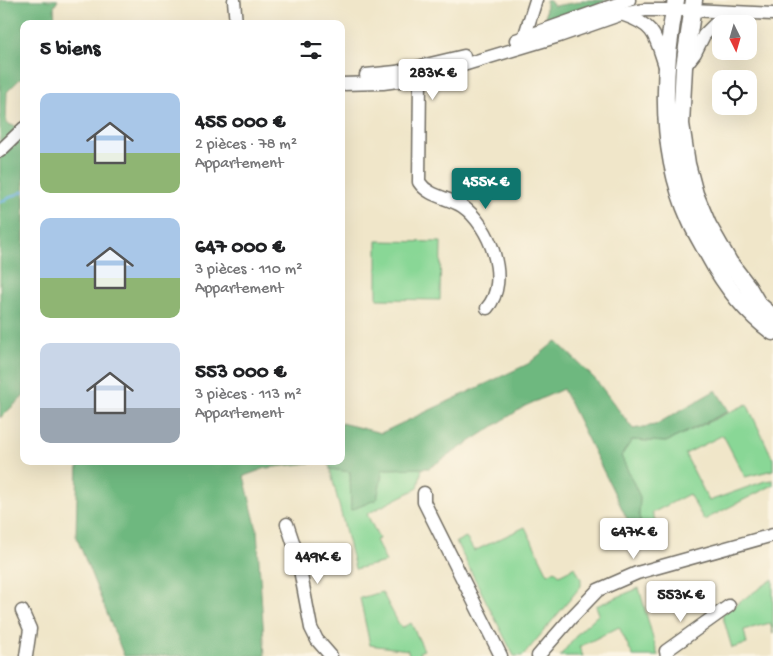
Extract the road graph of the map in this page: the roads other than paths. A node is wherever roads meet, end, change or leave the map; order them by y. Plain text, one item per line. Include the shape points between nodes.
1 (234, 0) edge
2 (536, 0) edge
3 (630, 0) edge
4 (675, 5) edge
5 (693, 5) edge
6 (744, 13) junction
7 (622, 14) junction
8 (773, 14) edge
9 (236, 20) edge
10 (524, 38) junction
11 (461, 57) junction
12 (485, 58) junction
13 (684, 67) junction
14 (666, 69) junction
15 (345, 77) edge
16 (420, 78) junction
17 (345, 84) edge
18 (20, 132) edge
19 (0, 150) edge
20 (487, 308) dead end
21 (754, 308) junction
22 (773, 317) edge
23 (773, 332) edge
24 (424, 493) dead end
25 (287, 524) dead end
26 (773, 535) edge
27 (729, 606) dead end
28 (22, 611) dead end
29 (26, 656) edge
30 (331, 656) edge
31 (501, 656) edge
32 (538, 656) edge
33 (667, 656) edge

1 - 9 street
2 - 10 street
3 - 10 street
4 - 5 street
4 - 7 street
4 - 14 main road
5 - 6 street
5 - 13 main road
6 - 8 street
6 - 13 street via 715,24
7 - 12 street
7 - 14 street via 648,26 656,37
10 - 11 street
10 - 12 street
11 - 15 street via 396,72
11 - 16 street
12 - 16 street
13 - 21 main road via 681,124 695,194 729,262 748,287
14 - 21 main road via 668,144 679,192 713,263 732,291
16 - 17 street
16 - 20 street via 419,182 424,189 462,206 486,232 496,264 497,290
18 - 19 street
21 - 22 main road
21 - 23 main road
24 - 31 street via 424,502
25 - 30 street via 297,554 311,628
26 - 32 street via 637,573 598,590
27 - 33 street via 666,651
28 - 29 street via 30,629

